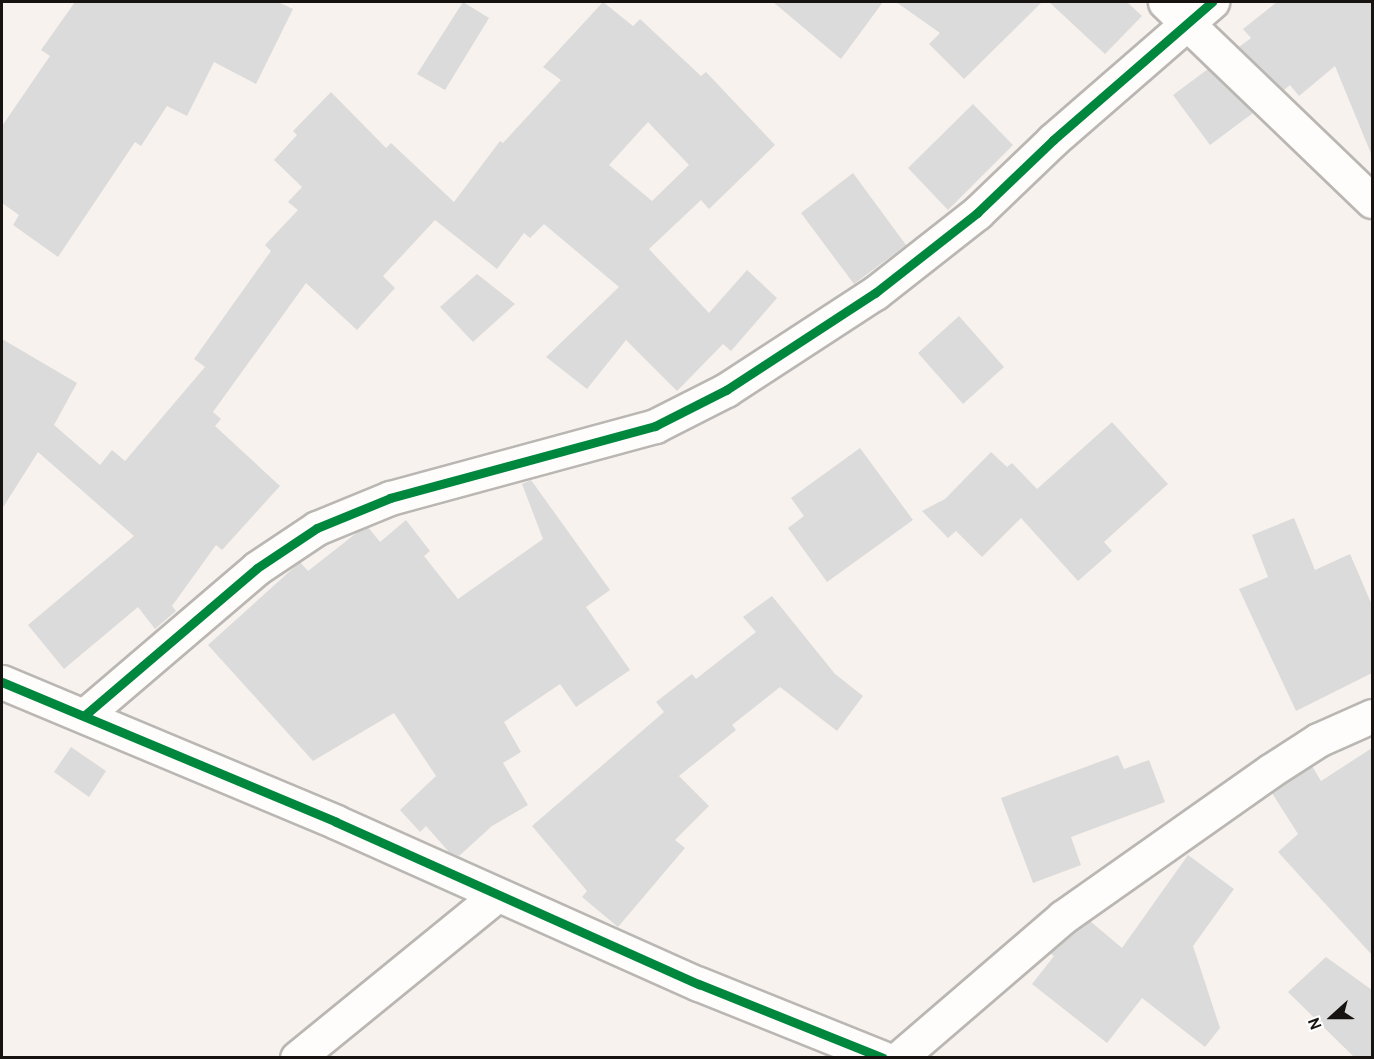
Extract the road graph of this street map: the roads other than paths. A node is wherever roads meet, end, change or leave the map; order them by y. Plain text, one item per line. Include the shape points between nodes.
1 (1165, 2) edge
2 (1200, 13) edge
3 (1372, 201) edge
4 (2, 682) edge
5 (85, 715) junction
6 (1372, 716) edge
7 (497, 895) junction
8 (297, 1058) edge
9 (882, 1058) edge
10 (899, 1058) edge

1 - 2 street
2 - 3 street
2 - 5 street via 1053,140 977,213 875,293 726,390 655,426 390,498 317,528 257,568
4 - 5 street
5 - 7 street
6 - 10 street via 1318,740 1270,771 1063,917
7 - 8 street
7 - 9 street

